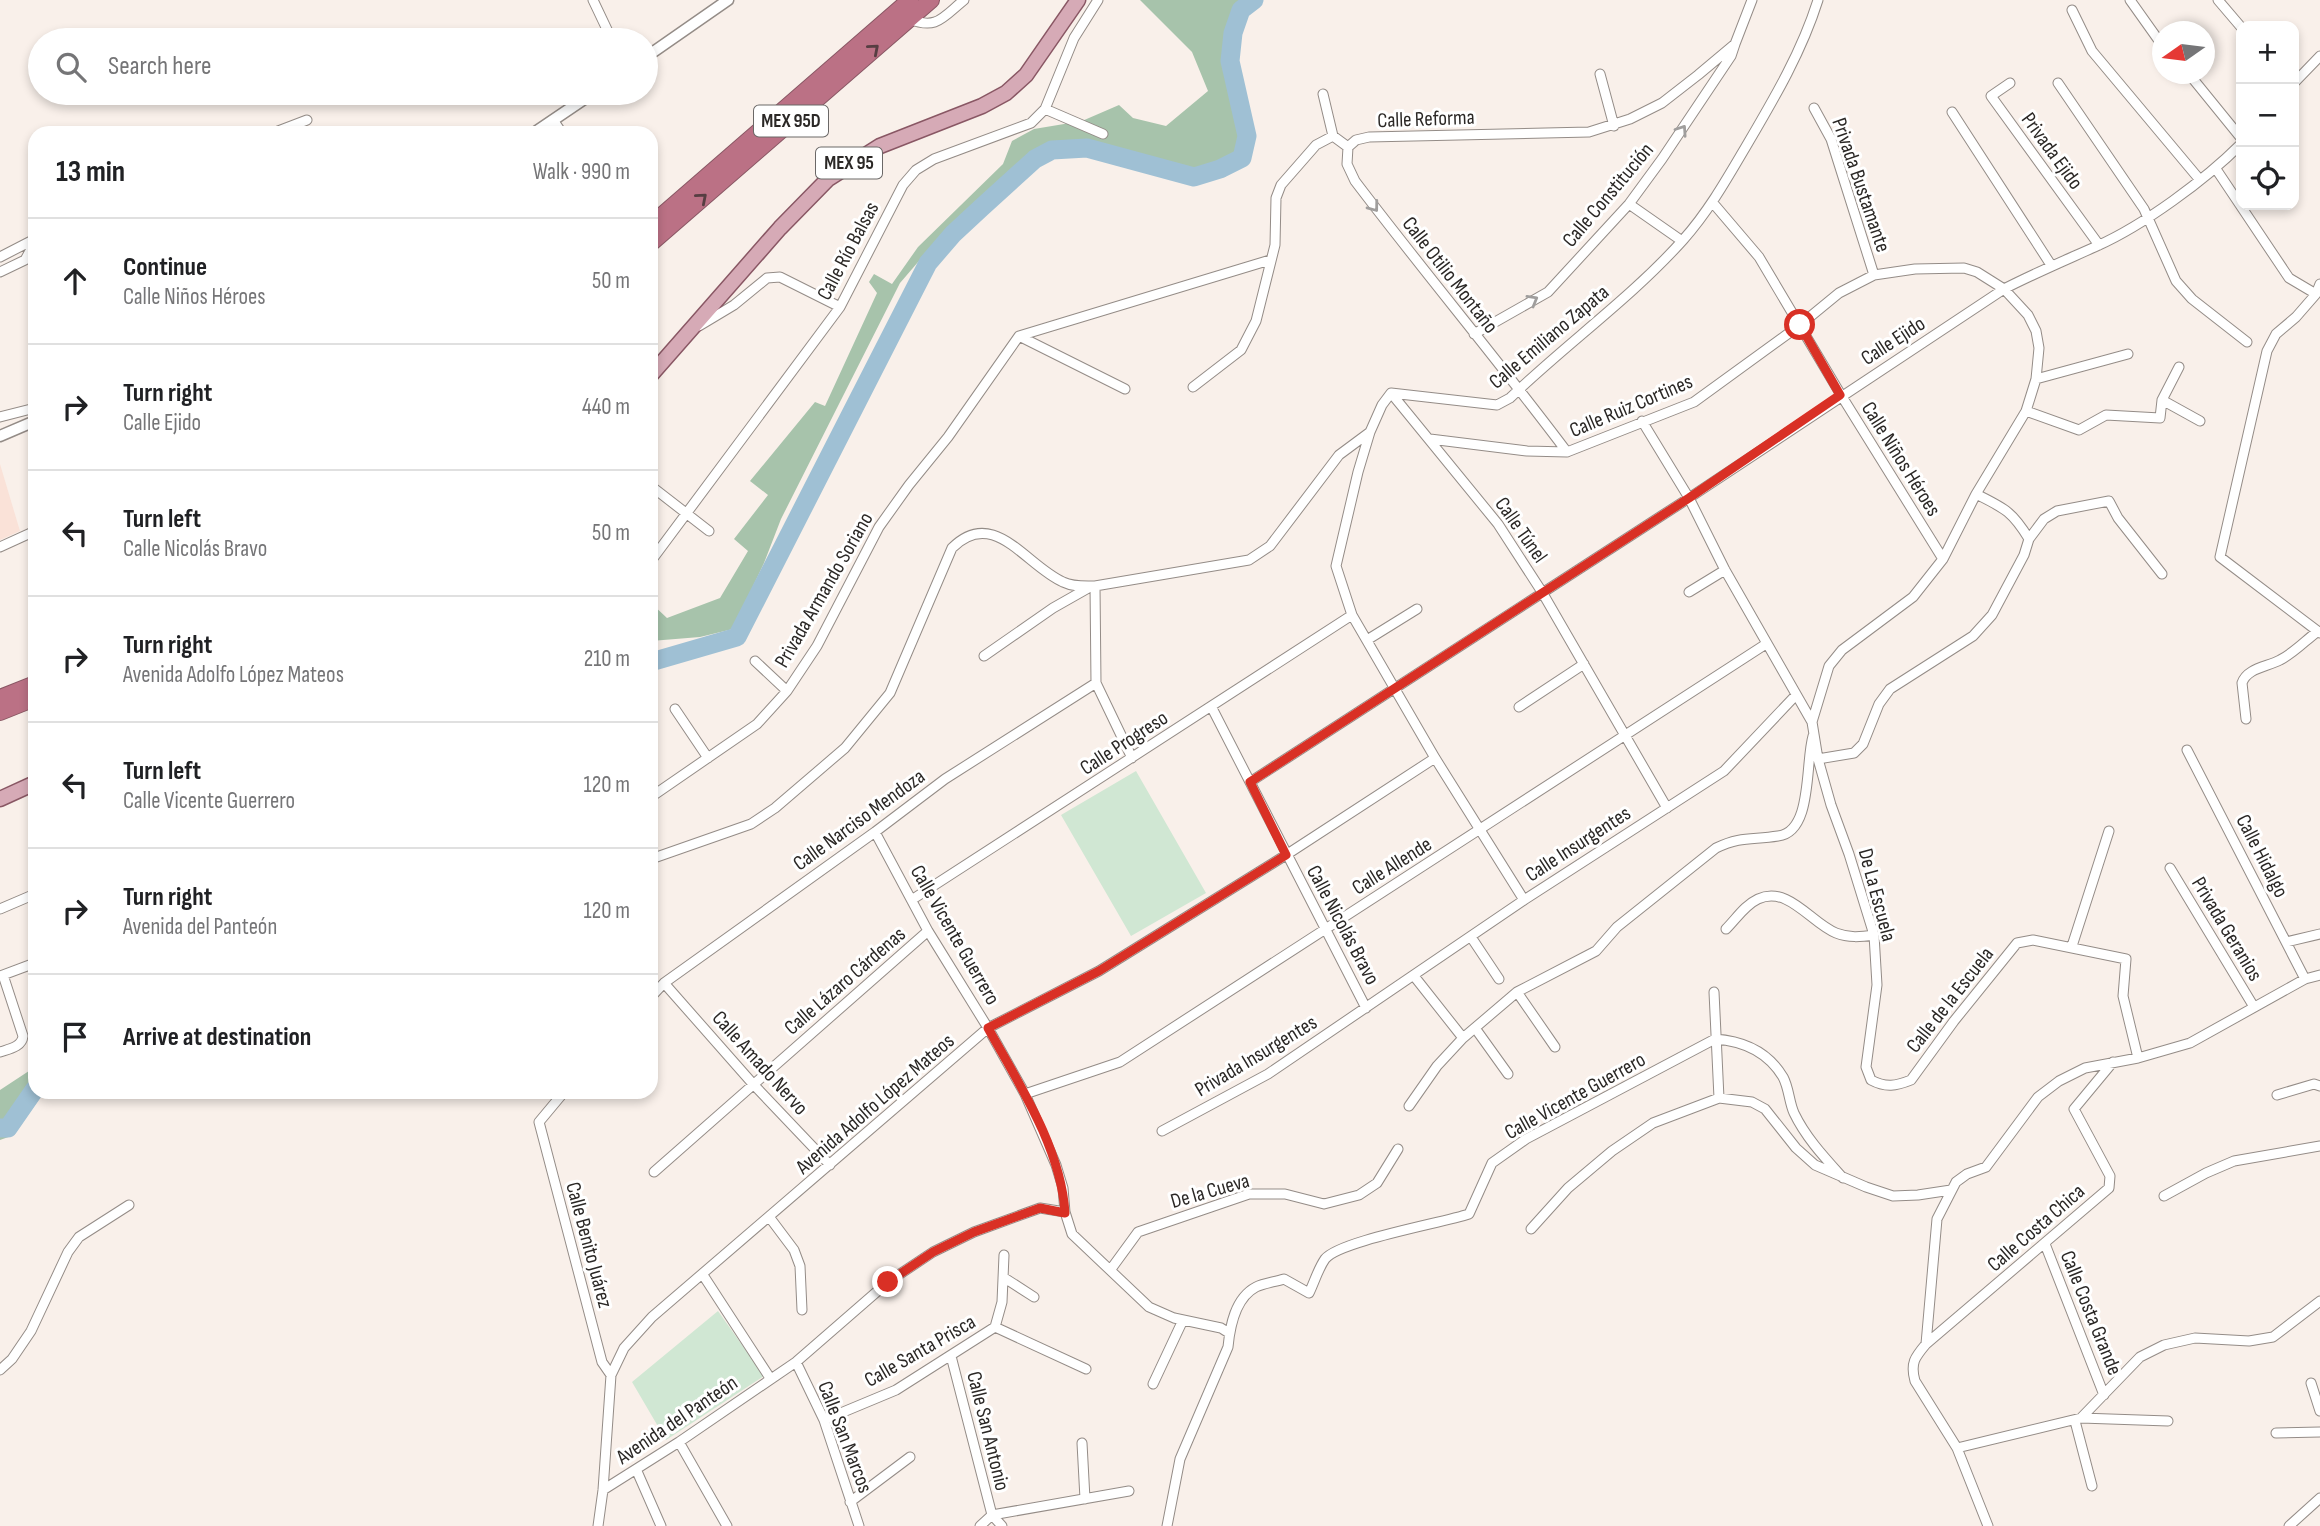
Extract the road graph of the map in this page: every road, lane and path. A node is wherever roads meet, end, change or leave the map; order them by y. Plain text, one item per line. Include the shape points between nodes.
1 (593, 0) edge
2 (728, 0) edge
3 (910, 0) edge
4 (931, 0) edge
5 (964, 0) edge
6 (1078, 0) edge
7 (1098, 0) edge
8 (1752, 0) edge
9 (1818, 0) edge
10 (2130, 0) edge
11 (2218, 0) edge
12 (2072, 10) dead end
13 (909, 19) junction
14 (2236, 21) edge
15 (606, 28) edge
16 (2152, 31) edge
17 (1735, 44) junction
18 (658, 49) edge
19 (2320, 56) edge
20 (1600, 74) dead end
21 (2299, 78) edge
22 (2010, 83) dead end
23 (2058, 83) dead end
24 (2197, 84) edge
25 (1323, 94) dead end
26 (575, 105) edge
27 (1814, 108) dead end
28 (1045, 109) junction
29 (1952, 112) dead end
30 (307, 120) dead end
31 (553, 120) junction
32 (291, 126) edge
33 (544, 126) edge
34 (557, 126) edge
35 (1614, 126) junction
36 (2236, 132) edge
37 (1103, 134) dead end
38 (1334, 136) junction
39 (1348, 147) junction
40 (2238, 147) edge
41 (2216, 169) junction
42 (2200, 180) junction
43 (1713, 203) junction
44 (1629, 204) junction
45 (2148, 216) junction
46 (658, 219) edge
47 (658, 237) edge
48 (1682, 241) junction
49 (28, 244) edge
50 (2099, 245) junction
51 (28, 254) edge
52 (0, 257) edge
53 (1270, 260) junction
54 (2051, 265) junction
55 (0, 272) edge
56 (1874, 275) junction
57 (2320, 284) edge
58 (2004, 289) junction
59 (2316, 294) junction
60 (840, 307) junction
61 (1800, 325) junction
62 (688, 333) junction
63 (1474, 334) junction
64 (1019, 336) junction
65 (2247, 342) dead end
66 (2129, 354) dead end
67 (658, 367) edge
68 (2179, 367) dead end
69 (2036, 379) junction
70 (1193, 387) dead end
71 (1125, 389) dead end
72 (1520, 389) junction
73 (1391, 393) junction
74 (1840, 395) junction
75 (2162, 401) junction
76 (28, 410) edge
77 (2025, 411) junction
78 (0, 417) edge
79 (1642, 421) junction
80 (2200, 421) dead end
81 (28, 424) edge
82 (1370, 432) junction
83 (0, 436) edge
84 (1430, 439) junction
85 (1567, 452) junction
86 (658, 491) edge
87 (1976, 494) junction
88 (1689, 498) junction
89 (687, 512) junction
90 (709, 531) dead end
91 (28, 534) edge
92 (2029, 539) junction
93 (0, 547) edge
94 (658, 551) edge
95 (1943, 559) junction
96 (1725, 570) junction
97 (2162, 573) dead end
98 (1093, 586) junction
99 (1689, 592) dead end
100 (1542, 593) junction
101 (1417, 609) dead end
102 (1352, 615) junction
103 (2319, 632) edge
104 (1367, 640) junction
105 (1766, 644) junction
106 (985, 656) dead end
107 (755, 661) dead end
108 (1584, 664) junction
109 (1096, 683) junction
110 (28, 687) edge
111 (1395, 688) junction
112 (787, 691) junction
113 (1796, 695) junction
114 (0, 698) edge
115 (28, 701) edge
116 (1519, 707) dead end
117 (1212, 708) junction
118 (675, 709) dead end
119 (0, 712) edge
120 (2246, 719) dead end
121 (1812, 722) junction
122 (1813, 734) junction
123 (1626, 737) junction
124 (2188, 750) dead end
125 (708, 758) junction
126 (1132, 758) junction
127 (1435, 758) junction
128 (1818, 759) junction
129 (1250, 782) junction
130 (28, 786) edge
131 (658, 792) edge
132 (0, 799) edge
133 (1667, 808) junction
134 (1480, 831) junction
135 (2109, 831) dead end
136 (875, 832) junction
137 (1286, 855) junction
138 (658, 857) edge
139 (2170, 868) dead end
140 (28, 897) edge
141 (913, 899) junction
142 (1524, 900) junction
143 (0, 909) edge
144 (1326, 928) junction
145 (1726, 929) dead end
146 (928, 931) junction
147 (2320, 934) edge
148 (1874, 935) junction
149 (1471, 936) junction
150 (2286, 942) junction
151 (2072, 946) junction
152 (28, 966) edge
153 (2320, 975) edge
154 (1, 976) edge
155 (1413, 976) junction
156 (1499, 979) dead end
157 (2305, 979) junction
158 (664, 983) junction
159 (658, 989) edge
160 (1517, 992) junction
161 (1714, 992) dead end
162 (2254, 1007) junction
163 (1366, 1008) junction
164 (988, 1028) junction
165 (1475, 1028) junction
166 (1464, 1038) junction
167 (1715, 1039) junction
168 (1555, 1047) dead end
169 (0, 1052) edge
170 (2138, 1058) junction
171 (2113, 1062) junction
172 (1508, 1074) dead end
173 (1871, 1080) joint
174 (753, 1084) junction
175 (2320, 1086) edge
176 (1025, 1094) junction
177 (2277, 1094) dead end
178 (1719, 1098) junction
179 (558, 1099) edge
180 (1409, 1105) dead end
181 (1162, 1130) dead end
182 (1398, 1149) dead end
183 (2319, 1149) edge
184 (831, 1165) junction
185 (654, 1172) dead end
186 (1843, 1178) junction
187 (1951, 1190) junction
188 (2164, 1196) dead end
189 (129, 1205) dead end
190 (1065, 1213) junction
191 (770, 1218) junction
192 (1531, 1229) dead end
193 (2045, 1244) junction
194 (1004, 1255) dead end
195 (1111, 1269) junction
196 (703, 1275) junction
197 (1003, 1277) junction
198 (1034, 1297) dead end
199 (2320, 1301) edge
200 (802, 1310) dead end
201 (1183, 1321) junction
202 (995, 1327) junction
203 (1229, 1333) junction
204 (1926, 1344) junction
205 (951, 1356) junction
206 (796, 1362) junction
207 (1086, 1369) dead end
208 (0, 1370) edge
209 (611, 1375) junction
210 (770, 1378) junction
211 (2311, 1383) dead end
212 (1153, 1384) dead end
213 (2104, 1395) junction
214 (2320, 1411) edge
215 (824, 1420) junction
216 (2078, 1420) junction
217 (2168, 1421) dead end
218 (2320, 1432) edge
219 (2276, 1433) dead end
220 (679, 1442) junction
221 (1082, 1443) dead end
222 (1957, 1448) junction
223 (910, 1457) dead end
224 (636, 1469) junction
225 (2092, 1486) dead end
226 (603, 1490) junction
227 (1129, 1491) dead end
228 (2318, 1498) edge
229 (1085, 1499) junction
230 (850, 1502) junction
231 (992, 1515) junction
232 (598, 1526) edge
233 (661, 1526) edge
234 (727, 1526) edge
235 (859, 1526) edge
236 (980, 1526) edge
237 (1002, 1526) edge
238 (1167, 1526) edge
239 (1988, 1526) edge
240 (2289, 1526) edge

1 - 15 street
2 - 18 street
3 - 46 highway, MEX 95D
4 - 13 highway, MEX 95D
5 - 13 street via 938,21 924,25
6 - 62 main road, MEX 95 via 1026,75 1006,93 880,146 828,179
7 - 28 street via 1074,38
8 - 17 street, Calle Reforma
9 - 43 street, Calle Emiliano Zapata via 1780,90
10 - 16 street
11 - 14 street
12 - 42 street via 2092,51
47 -> 13 highway, MEX 95D
17 - 35 street, Calle Reforma via 1662,103
44 -> 17 street, Calle Constitución via 1731,57
19 - 21 street
20 - 35 street
22 - 50 street, Privada Ejido via 1991,96
23 - 45 street
24 - 36 street
25 - 38 street
26 - 31 street
27 - 56 street, Privada Bustamante via 1831,139
28 - 37 street
28 - 60 street, Calle Río Balsas via 1031,122 916,170 903,184
29 - 54 street
30 - 32 street
31 - 33 street
31 - 34 street
35 - 39 street, Calle Reforma via 1589,132 1369,137
38 - 39 street
38 - 53 street via 1317,145 1280,185
39 -> 63 street, Calle Otilio Montaño via 1347,164 1355,181
40 - 41 street, Calle Ejido
41 - 42 street, Calle Ejido
41 - 59 street via 2289,278
42 - 45 street, Calle Ejido
43 - 48 street, Calle Emiliano Zapata
43 - 61 street, Calle Niños Héroes via 1759,257
44 - 48 street
63 -> 44 street, Calle Constitución via 1548,292
45 - 50 street, Calle Ejido
45 - 65 street via 2169,269 2184,291
48 - 72 street, Calle Emiliano Zapata
49 - 52 street
50 - 54 street, Calle Ejido
51 - 55 street
53 - 64 street
53 - 70 street via 1256,321 1241,350
54 - 58 street, Calle Ejido
56 - 58 street, Calle Ruiz Cortines via 1964,268
56 - 61 street, Calle Ruiz Cortines via 1839,293
57 - 59 street
58 - 69 street, Calle Ruiz Cortines via 2036,331
58 - 74 street, Calle Ejido
59 - 103 street via 2276,334 2267,351 2220,557
60 - 62 street via 780,277 767,278
60 - 89 street, Calle Río Balsas
61 - 74 street, Calle Niños Héroes
61 - 79 street, Calle Ruiz Cortines via 1693,402
62 - 67 main road, MEX 95
63 - 72 street, Calle Otilio Montaño
64 - 71 street
64 - 112 street, Privada Armando Soriano via 879,527 817,646
66 - 69 street
68 - 75 street
69 - 77 street, Calle Ruiz Cortines
72 - 73 street, Calle Emiliano Zapata via 1497,405
72 - 85 street, Calle Otilio Montaño
73 - 82 street
73 - 84 street, Calle Túnel
74 - 88 street, Calle Ejido
74 - 95 street, Calle Niños Héroes
75 - 77 street via 2160,418 2106,415 2079,430
75 - 80 street
76 - 78 street
77 - 87 street, Calle Ruiz Cortines
79 - 85 street, Calle Ruiz Cortines
79 - 88 street
81 - 83 street
82 - 98 street via 1339,455 1270,545 1249,560
82 - 102 street via 1336,566
84 - 85 street, Calle Ruiz Cortines
84 - 100 street, Calle Túnel via 1498,524
86 - 89 street
87 - 92 street via 2016,517
87 - 95 street, Calle Ruiz Cortines
88 - 96 street
88 - 100 street, Calle Ejido
89 - 90 street
89 - 94 street, Calle Río Balsas
91 - 93 street
92 - 97 street via 2044,519 2057,511 2109,501
92 - 128 street via 1992,615 1973,636 1890,688 1863,744 1854,753
95 - 121 street, Calle Ruiz Cortines via 1913,597 1842,650 1829,666
96 - 99 street
96 - 105 street
98 - 106 street
98 - 109 street
98 - 138 street via 1061,582 990,534 962,538 952,548 890,693 845,748 751,824
100 - 108 street, Calle Túnel
100 - 111 street, Calle Ejido
101 - 104 street
102 - 104 street
102 - 117 street, Calle Progreso
103 - 120 street via 2282,659 2244,677
104 - 111 street
105 - 113 street
105 - 123 street, Calle Allende
107 - 112 street
108 - 116 street
108 - 123 street, Calle Túnel
109 - 126 street
109 - 136 street, Calle Narciso Mendoza via 945,779
110 - 114 highway
111 - 127 street
111 - 129 street, Calle Ejido
112 - 125 street, Privada Armando Soriano via 757,724
113 - 121 street
113 - 133 street, Calle Insurgentes via 1724,771
115 - 119 highway
117 - 126 street, Calle Progreso
117 - 129 street, Calle Nicolás Bravo
118 - 125 street
121 - 122 street, De La Escuela
122 - 128 street, De La Escuela
122 - 160 street via 1804,811 1797,827 1783,836 1734,839 1716,848 1617,927 1596,951
123 - 133 street, Calle Túnel
123 - 134 street, Calle Allende
124 - 150 street, Calle Hidalgo
125 - 131 street, Privada Armando Soriano
126 - 141 street, Calle Progreso
127 - 134 street
127 - 137 street, Avenida Adolfo López Mateos
128 - 148 street, De La Escuela
129 - 137 street, Calle Nicolás Bravo
130 - 132 main road
133 - 142 street, Calle Insurgentes
134 - 142 street
134 - 144 street, Calle Allende
135 - 151 street
136 - 141 street, Calle Vicente Guerrero
136 - 158 street, Calle Narciso Mendoza
137 - 144 street, Calle Nicolás Bravo
137 - 164 street, Avenida Adolfo López Mateos via 1099,971
139 - 162 street, Privada Geranios
140 - 143 street
141 - 146 street, Calle Vicente Guerrero
142 - 149 street, Calle Insurgentes
144 - 163 street, Calle Nicolás Bravo
144 - 176 street, Calle Allende via 1120,1062
145 - 148 street via 1748,906 1775,895 1833,932 1851,938
146 - 164 street, Calle Vicente Guerrero
146 - 174 street, Calle Lázaro Cárdenas
147 - 150 street
148 - 173 street, De La Escuela via 1877,985 1866,1067
149 - 155 street, Calle Insurgentes
149 - 156 street
150 - 157 street, Calle Hidalgo
151 - 170 street, Calle de la Escuela via 2126,959 2123,996
151 - 173 street, Calle de la Escuela via 2032,940 2017,943 1911,1080 1882,1086
152 - 154 street
153 - 157 street
154 - 169 street via 23,1040
155 - 163 street, Calle Insurgentes
155 - 166 street, Calle Nicolás Bravo
157 - 162 street
158 - 159 street, Calle Narciso Mendoza
158 - 174 street, Calle Amado Nervo
160 - 165 street
160 - 168 street
161 - 167 street
162 - 170 street via 2190,1044
163 - 181 street, Privada Insurgentes via 1268,1073
164 - 176 street, Calle Vicente Guerrero
164 - 184 street, Avenida Adolfo López Mateos
165 - 166 street
165 - 172 street
166 - 180 street
167 - 178 street
167 - 186 street via 1735,1041 1765,1055 1784,1078 1806,1133
167 - 203 street, Calle Vicente Guerrero via 1492,1163 1469,1214 1348,1246 1326,1257 1309,1293 1284,1279 1256,1287 1240,1300
170 - 171 street
171 - 187 street via 2085,1068 2038,1097 1986,1167 1960,1177
171 - 193 street, Calle Costa Chica via 2074,1109 2110,1176 2109,1188
174 - 184 street, Calle Amado Nervo
174 - 185 street, Calle Lázaro Cárdenas
175 - 177 street
176 - 190 street, Calle Vicente Guerrero via 1056,1165
178 - 186 street via 1752,1102 1765,1109 1796,1149 1815,1165
178 - 192 street via 1653,1123 1612,1151 1568,1188
179 - 209 street, Calle Benito Juárez via 539,1122 602,1362
182 - 195 street, De la Cueva via 1377,1183 1359,1195 1324,1204 1285,1194 1249,1194 1138,1232
183 - 188 street via 2234,1161
184 - 191 street, Avenida Adolfo López Mateos
186 - 187 street via 1893,1196
187 - 204 street via 1935,1228
189 - 208 street via 79,1237 30,1331
190 - 195 street, Calle Vicente Guerrero via 1072,1234
190 - 206 street, Avenida del Panteón via 1040,1208 933,1252 888,1282
191 - 196 street, Avenida Adolfo López Mateos
191 - 200 street via 800,1266
193 - 204 street, Calle Costa Chica
193 - 213 street, Calle Costa Grande
194 - 197 street
195 - 201 street, Calle Vicente Guerrero via 1149,1307
196 - 209 street, Avenida Adolfo López Mateos via 652,1317 624,1349
196 - 210 street, Avenida del Panteón
197 - 198 street
197 - 202 street
199 - 213 street via 2273,1337 2249,1341 2195,1338 2164,1345 2140,1357
201 - 203 street, Calle Vicente Guerrero
201 - 212 street
202 - 205 street, Calle Santa Prisca
202 - 207 street
203 - 238 street via 1228,1347 1180,1459
204 - 222 street, Calle Costa Chica via 1912,1369 1915,1381
205 - 215 street, Calle Santa Prisca via 896,1390
205 - 231 street, Calle San Antonio
206 - 210 street, Avenida del Panteón
206 - 215 street, Calle San Marcos
209 - 226 street, Avenida Adolfo López Mateos
210 - 220 street, Avenida del Panteón
211 - 214 street
213 - 216 street
215 - 230 street, Calle San Marcos
216 - 217 street
216 - 222 street
216 - 225 street
218 - 219 street
220 - 224 street, Avenida del Panteón
220 - 234 street
221 - 229 street
222 - 239 street
223 - 230 street
224 - 226 street, Avenida del Panteón
224 - 233 street
226 - 232 street, Avenida Adolfo López Mateos
227 - 229 street
228 - 240 street
229 - 231 street
230 - 235 street, Calle San Marcos
231 - 236 street
231 - 237 street

